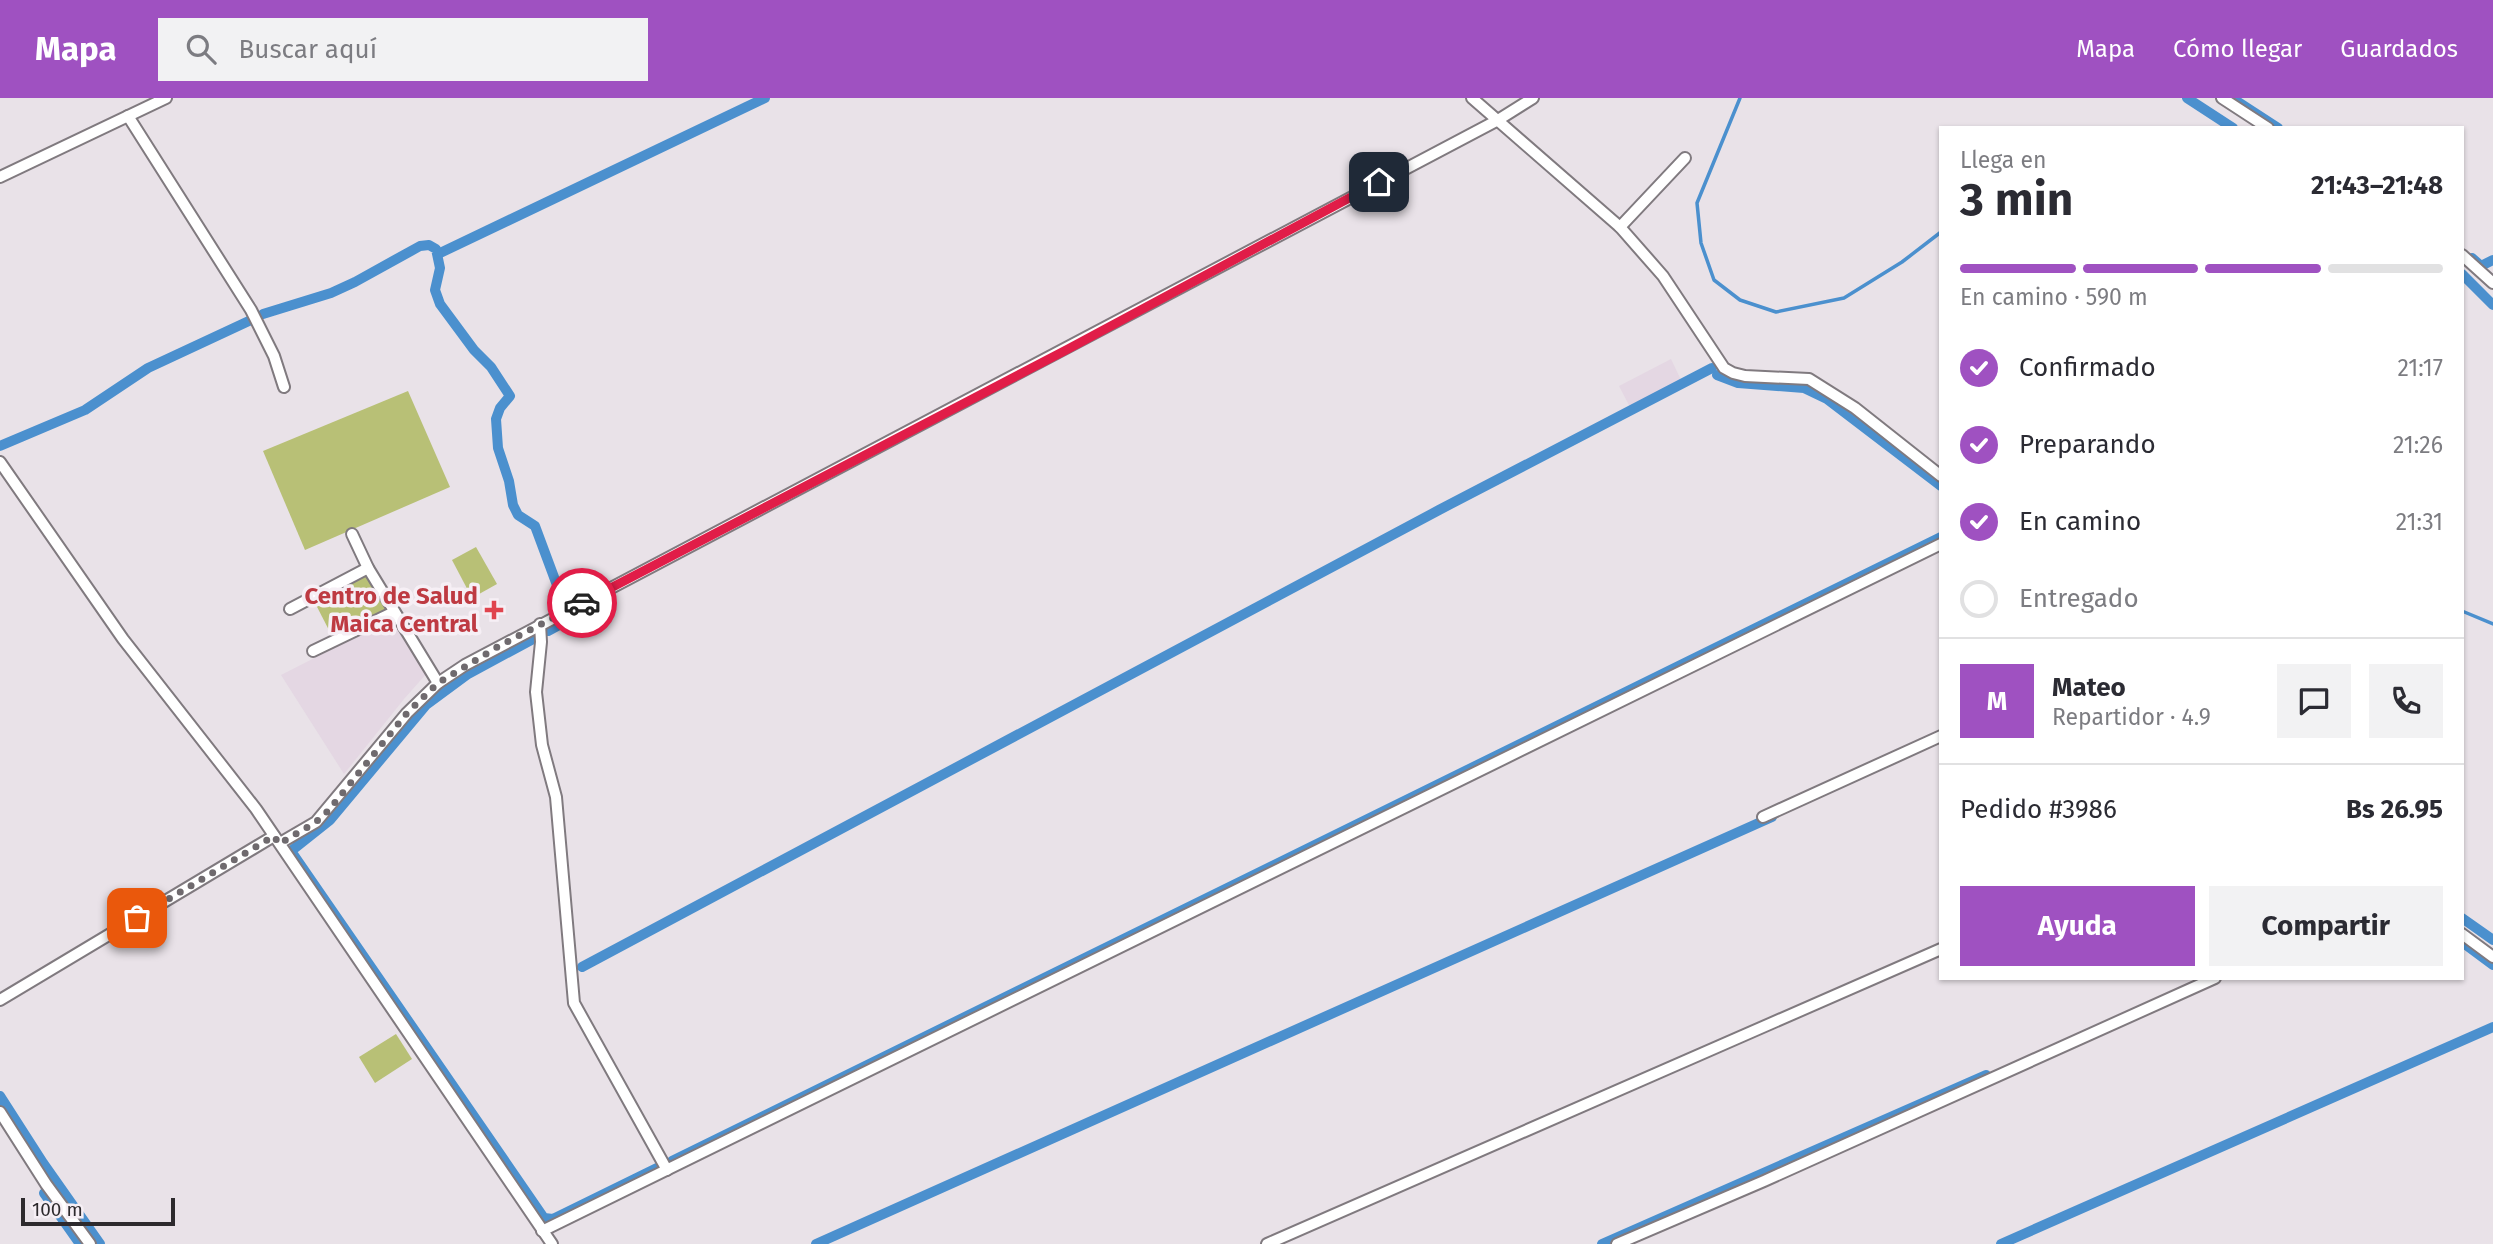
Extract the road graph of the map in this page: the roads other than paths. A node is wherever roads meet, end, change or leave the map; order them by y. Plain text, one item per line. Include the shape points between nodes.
1 (166, 98) edge
2 (1472, 98) edge
3 (1533, 98) edge
4 (2222, 98) edge
5 (128, 116) junction
6 (1498, 120) junction
7 (2265, 126) edge
8 (1685, 158) dead end
9 (0, 177) edge
10 (1620, 227) junction
11 (2464, 257) edge
12 (2493, 283) edge
13 (284, 387) dead end
14 (0, 462) edge
15 (1939, 473) edge
16 (352, 534) dead end
17 (1939, 545) edge
18 (368, 568) junction
19 (289, 608) dead end
20 (394, 612) junction
21 (540, 624) junction
22 (313, 652) dead end
23 (438, 683) junction
24 (1939, 737) edge
25 (1763, 817) dead end
26 (277, 840) junction
27 (2464, 935) edge
28 (1939, 950) edge
29 (2493, 957) edge
30 (2211, 980) edge
31 (0, 1000) edge
32 (0, 1112) edge
33 (667, 1170) junction
34 (542, 1231) junction
35 (90, 1244) edge
36 (552, 1244) edge
37 (1267, 1244) edge
38 (1618, 1244) edge

1 - 5 street
2 - 6 street
3 - 6 street
4 - 7 street
5 - 9 street
5 - 13 street via 251,310
6 - 10 street
6 - 21 street
8 - 10 street
10 - 15 street via 1662,276 1724,368 1745,376 1809,379 1855,408
11 - 12 street
14 - 26 street via 123,639
16 - 18 street
17 - 33 street
18 - 19 street
18 - 20 street
20 - 22 street
20 - 23 street
21 - 23 street
21 - 33 street via 536,692 542,746 556,797 574,1003
23 - 26 street via 407,713 328,811 316,822
24 - 25 street
26 - 31 street
26 - 34 street
27 - 29 street
28 - 37 street
30 - 38 street
32 - 35 street
33 - 34 street
34 - 36 street

